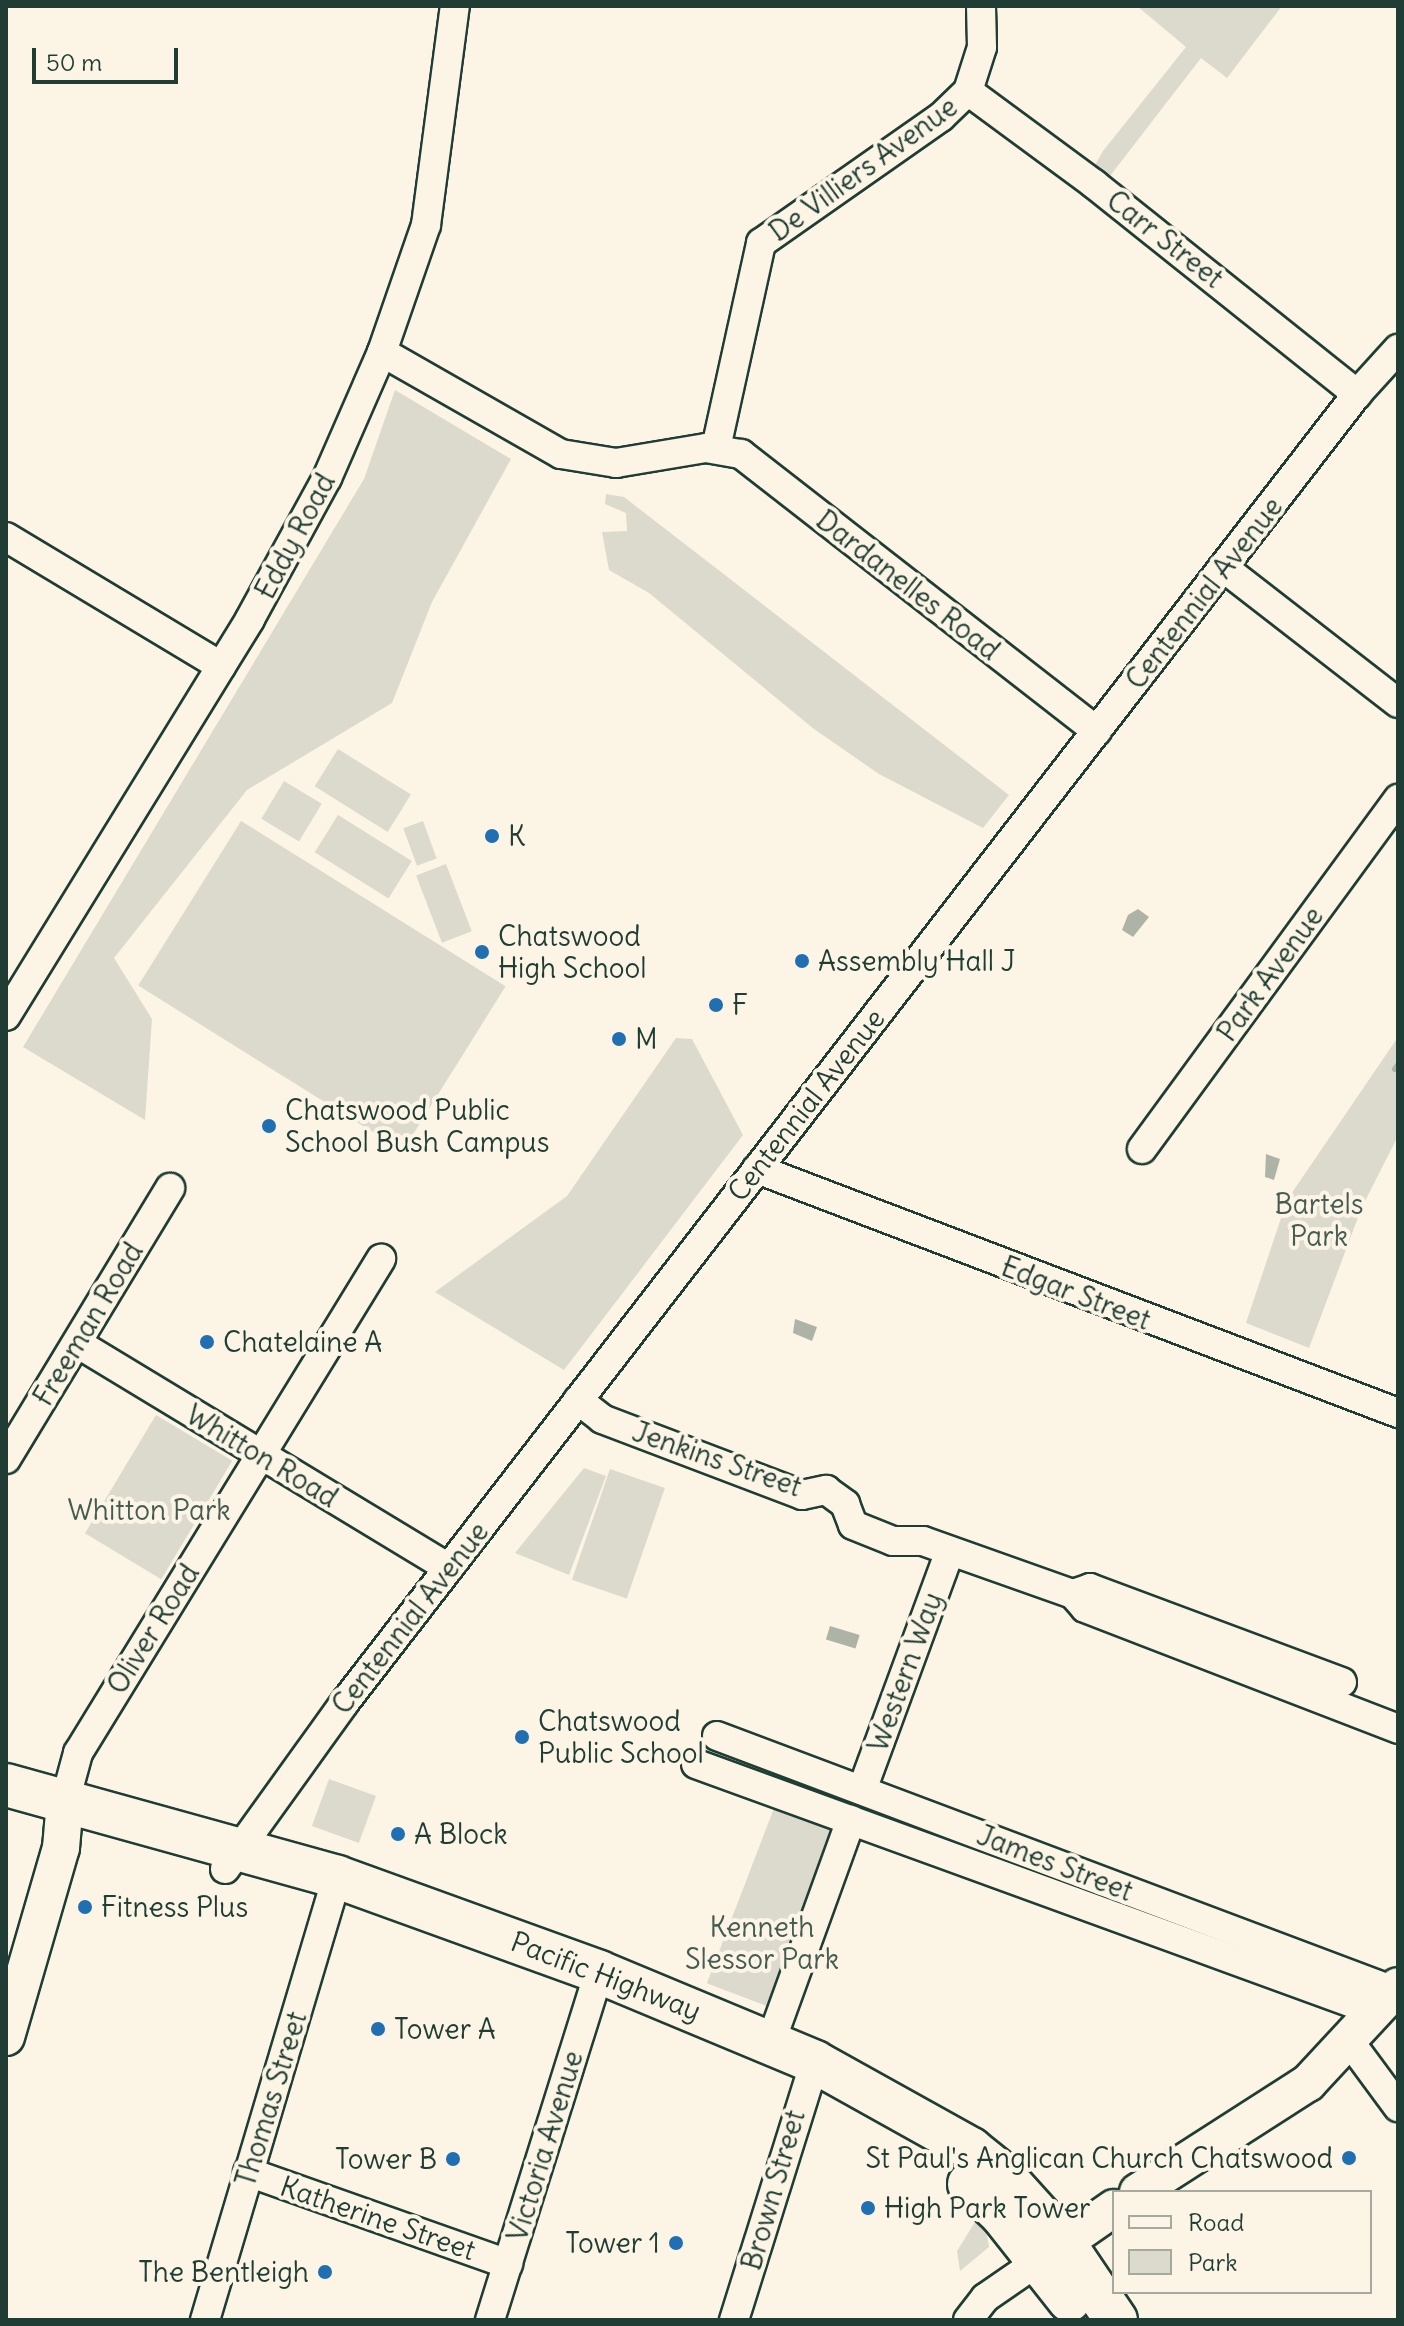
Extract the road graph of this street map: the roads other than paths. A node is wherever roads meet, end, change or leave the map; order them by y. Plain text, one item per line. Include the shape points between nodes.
1 (455, 6) edge
2 (981, 6) edge
3 (968, 91) junction
4 (1398, 349) edge
5 (382, 352) junction
6 (1357, 394) junction
7 (716, 448) junction
8 (6, 537) edge
9 (1224, 568) junction
10 (221, 666) junction
11 (1398, 703) edge
12 (1097, 731) junction
13 (1398, 799) edge
14 (6, 1016) edge
15 (1142, 1149) dead end
16 (757, 1169) junction
17 (170, 1188) dead end
18 (381, 1259) dead end
19 (77, 1343) junction
20 (578, 1400) junction
21 (1398, 1413) edge
22 (261, 1455) junction
23 (6, 1459) edge
24 (949, 1553) junction
25 (448, 1568) junction
26 (1073, 1594) junction
27 (1342, 1682) dead end
28 (1398, 1729) edge
29 (717, 1736) dead end
30 (696, 1764) dead end
31 (6, 1785) edge
32 (862, 1790) junction
33 (64, 1814) junction
34 (6, 1815) edge
35 (851, 1820) junction
36 (232, 1858) junction
37 (333, 1890) junction
38 (595, 1985) junction
39 (1390, 1996) edge
40 (6, 2037) edge
41 (771, 2041) junction
42 (1350, 2042) junction
43 (810, 2073) junction
44 (1398, 2107) edge
45 (248, 2172) junction
46 (1141, 2190) edge
47 (1112, 2209) edge
48 (1052, 2252) junction
49 (508, 2264) junction
50 (205, 2320) edge
51 (490, 2320) edge
52 (734, 2320) edge
53 (968, 2320) edge
54 (1083, 2320) edge
55 (1116, 2320) edge

1 - 5 street, Eddy Road via 432,198
2 - 3 street, De Villiers Avenue via 982,47
3 - 6 street, Carr Street via 1094,184
3 - 7 street, De Villiers Avenue via 941,117 761,243
4 - 6 street, Centennial Avenue
5 - 7 street via 561,454 616,463
5 - 10 street, Eddy Road via 327,478
6 - 9 street, Centennial Avenue
7 - 12 street, Dardanelles Road via 741,454
8 - 10 street
9 - 11 street
9 - 12 street, Centennial Avenue
10 - 14 street, Eddy Road
12 - 16 street, Centennial Avenue
13 - 15 street, Park Avenue
16 - 20 street, Centennial Avenue
16 - 21 street, Edgar Street
17 - 19 street, Freeman Road
18 - 22 street, Oliver Road
19 - 22 street, Whitton Road
19 - 23 street, Freeman Road
20 - 24 street, Jenkins Street via 602,1419 802,1495 826,1490 845,1504 853,1525 893,1541 923,1541
20 - 25 street, Centennial Avenue
22 - 25 street, Whitton Road
22 - 33 street, Oliver Road via 78,1753
24 - 26 street, Jenkins Street
24 - 32 street, Western Way
25 - 36 street, Centennial Avenue
26 - 27 street, Jenkins Street via 1090,1588
26 - 28 street, Jenkins Street via 1085,1608
29 - 32 street, James Street
30 - 35 street, James Street
31 - 33 highway, Pacific Highway
32 - 39 street, James Street
33 - 34 highway, Pacific Highway
33 - 36 highway, Pacific Highway
33 - 40 main road
35 - 39 street, James Street
35 - 41 street
36 - 37 highway, Pacific Highway
37 - 38 highway, Pacific Highway
37 - 45 street, Thomas Street
38 - 41 highway, Pacific Highway
38 - 43 highway, Pacific Highway
38 - 49 street, Victoria Avenue
39 - 42 main road
41 - 43 highway, Pacific Highway
42 - 44 street
42 - 46 main road via 1308,2083
43 - 48 highway, Pacific Highway via 958,2176
43 - 52 street, Brown Street
45 - 49 street, Katherine Street
45 - 50 street, Thomas Street
47 - 48 main road
48 - 53 street via 985,2298
48 - 54 highway, Pacific Highway
48 - 55 highway, Pacific Highway
49 - 51 street, Victoria Avenue

